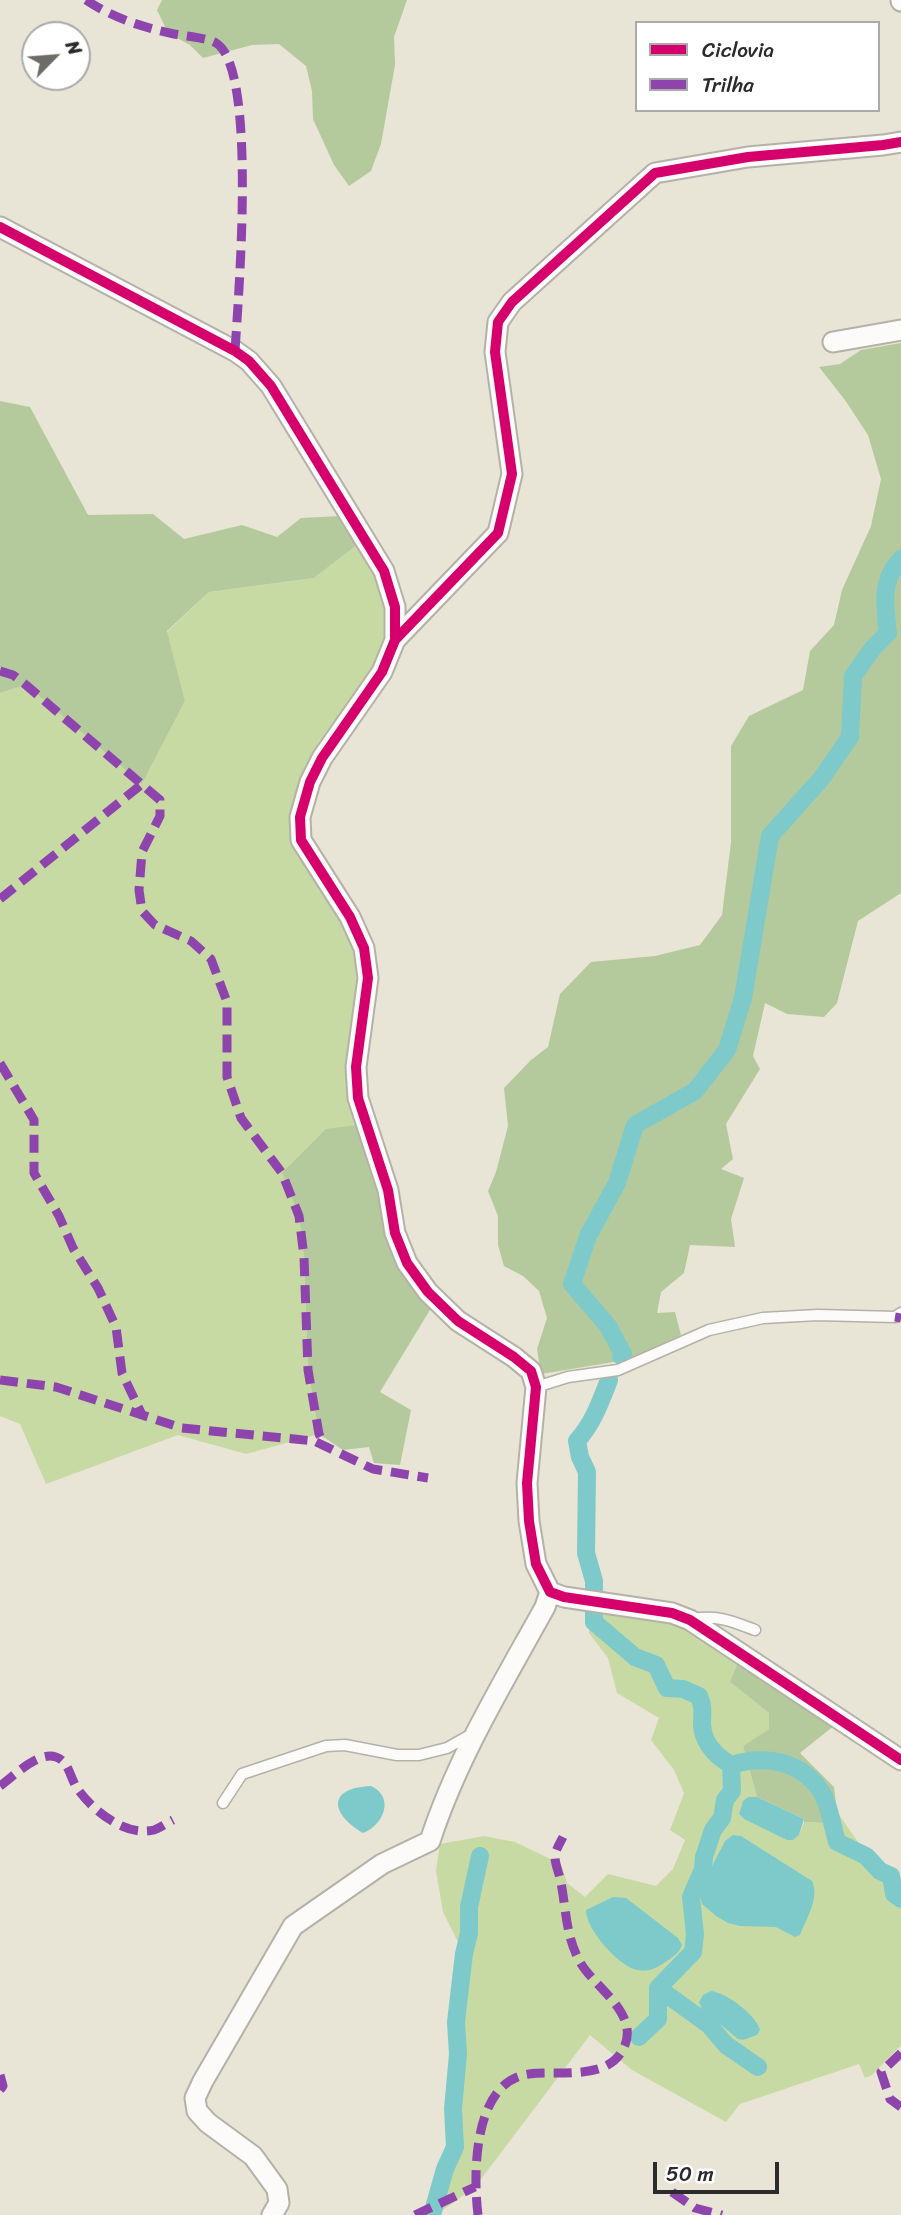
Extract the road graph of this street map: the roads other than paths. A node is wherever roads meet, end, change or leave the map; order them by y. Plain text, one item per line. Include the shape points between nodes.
1 (901, 142) edge
2 (0, 227) edge
3 (901, 330) edge
4 (833, 342) dead end
5 (395, 640) junction
6 (901, 1313) edge
7 (536, 1387) junction
8 (550, 1591) junction
9 (690, 1620) junction
10 (755, 1630) dead end
11 (475, 1732) junction
12 (901, 1760) edge
13 (223, 1803) dead end
14 (272, 2215) edge

1 - 5 street via 748,157 655,173 512,302 498,322 495,352 512,474 498,533
2 - 5 street via 174,317 249,362 271,386 384,571 395,607
3 - 4 street
5 - 7 street via 382,672 310,782 300,817 301,839 351,917 364,948 368,978 356,1067 358,1098 407,1263 458,1321 531,1371
6 - 7 lane via 895,1317 763,1318 709,1330 618,1370
7 - 8 street via 528,1509 536,1564
8 - 9 street
8 - 11 street
9 - 10 lane via 724,1618
9 - 12 street
11 - 13 lane via 447,1748 419,1755 326,1746 242,1774
11 - 14 street via 430,1841 382,1864 293,1926 195,2098 197,2111 253,2156 277,2189 279,2203

